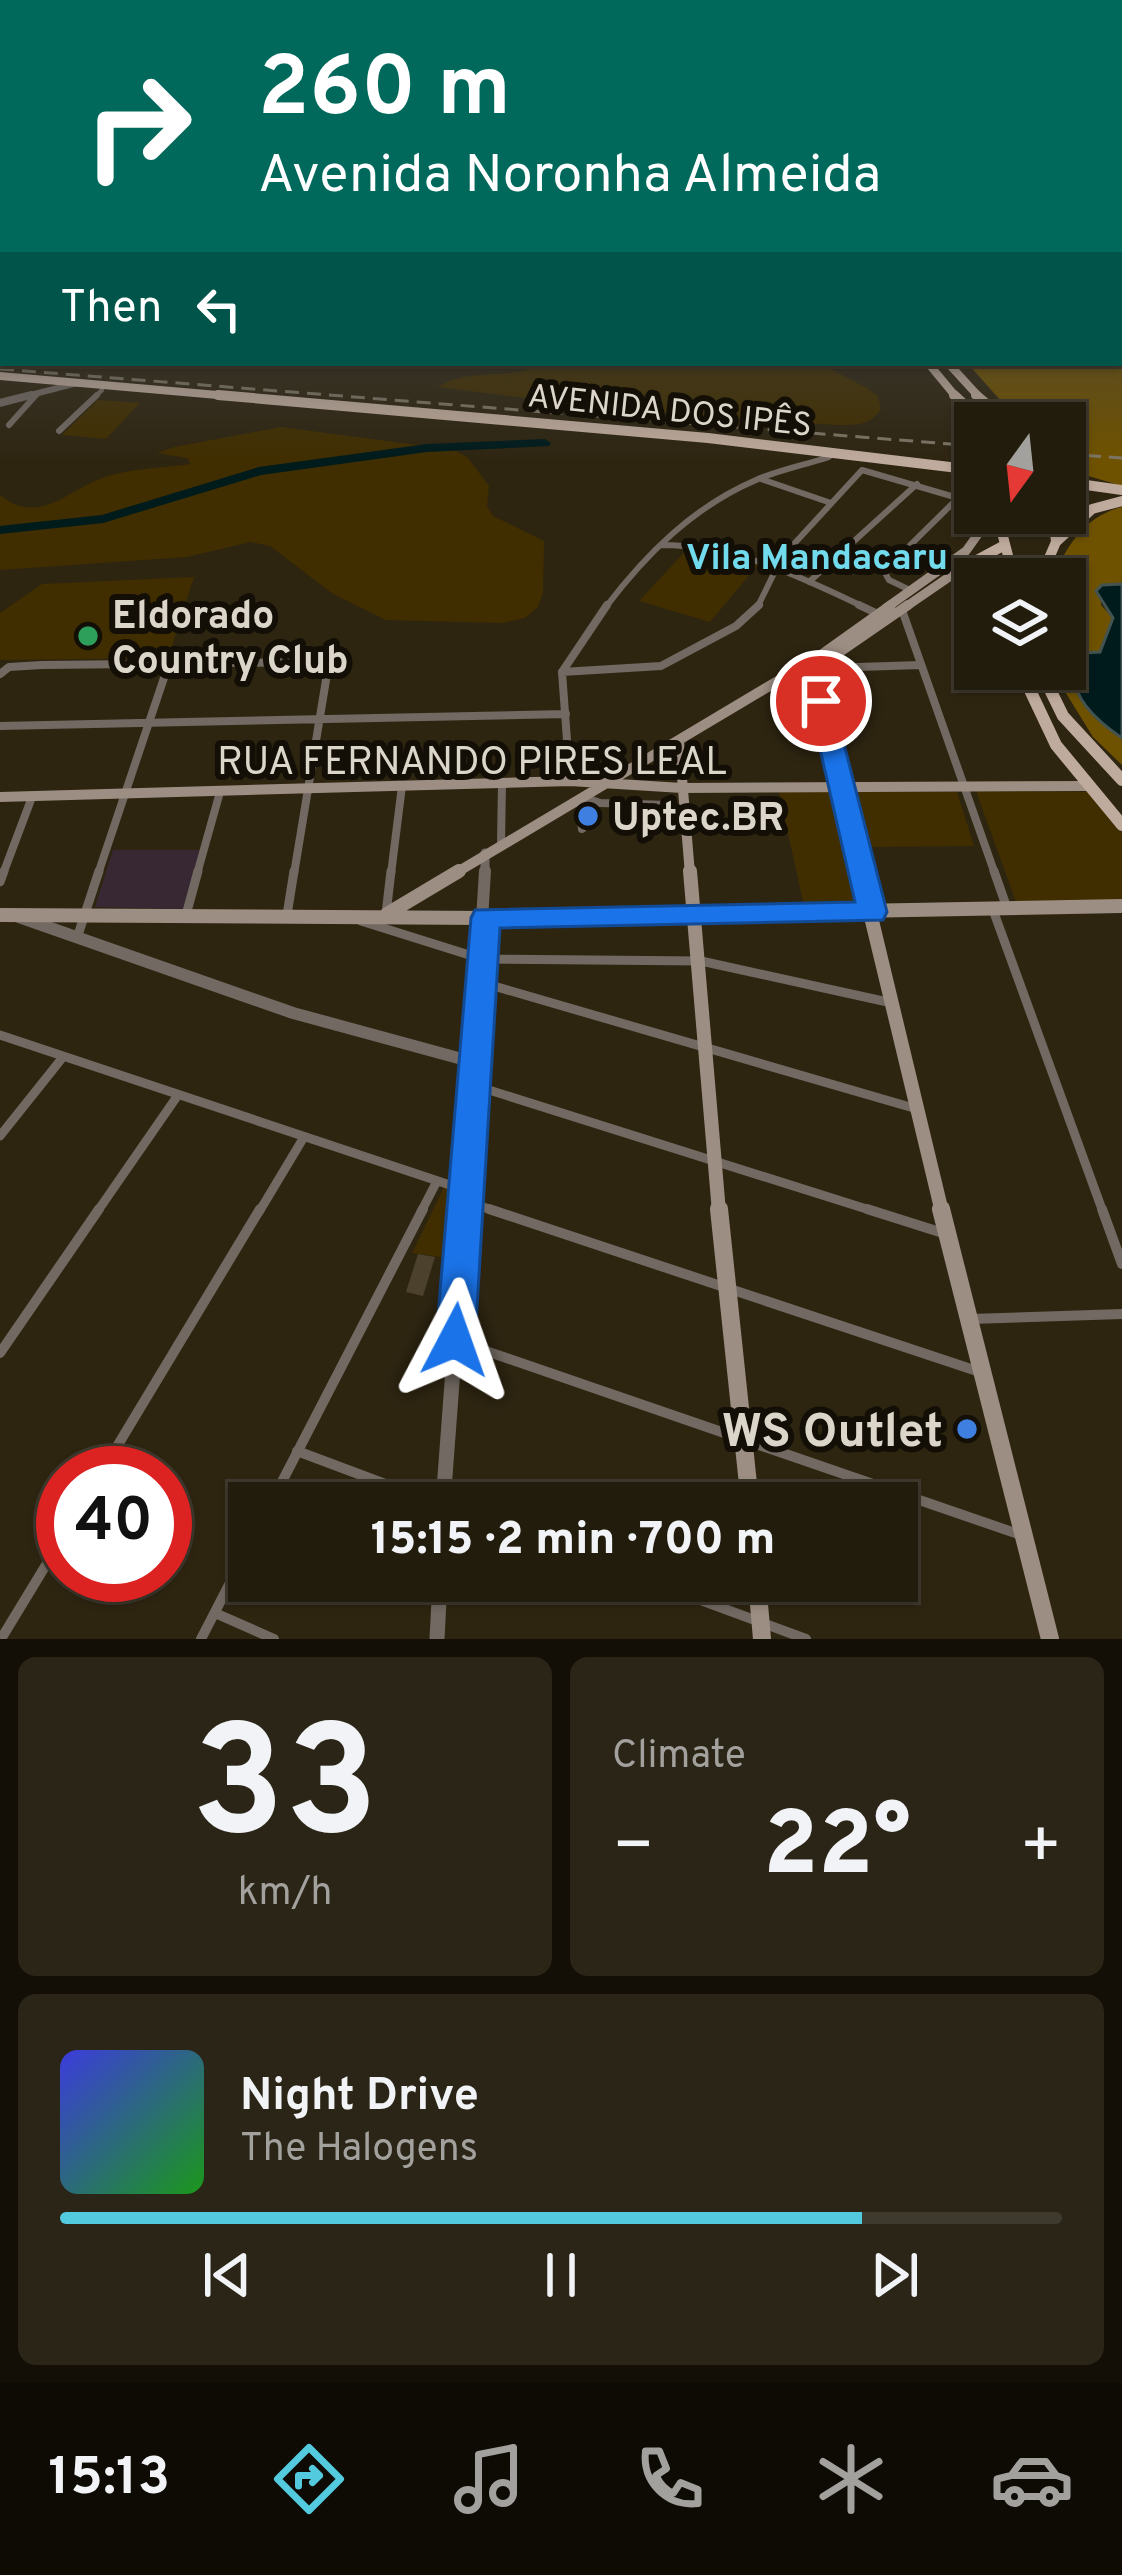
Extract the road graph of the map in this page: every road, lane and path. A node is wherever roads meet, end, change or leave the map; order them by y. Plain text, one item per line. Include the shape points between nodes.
1 (930, 366) edge
2 (950, 366) edge
3 (0, 379) edge
4 (51, 383) junction
5 (75, 385) junction
6 (102, 390) junction
7 (35, 395) junction
8 (961, 402) edge
9 (984, 402) edge
10 (0, 404) edge
11 (342, 407) junction
12 (9, 425) dead end
13 (559, 427) junction
14 (59, 430) dead end
15 (829, 457) junction
16 (954, 471) edge
17 (954, 471) edge
18 (760, 478) junction
19 (917, 484) junction
20 (1086, 485) edge
21 (1086, 487) edge
22 (1122, 496) edge
23 (831, 503) junction
24 (979, 534) edge
25 (1001, 534) edge
26 (1055, 534) edge
27 (1056, 542) junction
28 (658, 545) junction
29 (1004, 546) junction
30 (980, 558) edge
31 (1008, 558) edge
32 (1049, 558) edge
33 (775, 566) junction
34 (954, 572) edge
35 (809, 582) junction
36 (920, 590) junction
37 (902, 610) junction
38 (879, 615) junction
39 (169, 663) junction
40 (921, 665) junction
41 (826, 668) junction
42 (1, 672) edge
43 (562, 672) junction
44 (1029, 690) edge
45 (1049, 690) edge
46 (566, 714) junction
47 (321, 719) junction
48 (149, 722) junction
49 (0, 726) edge
50 (679, 742) junction
51 (1122, 780) edge
52 (570, 781) junction
53 (608, 782) junction
54 (502, 784) junction
55 (402, 786) junction
56 (1089, 786) junction
57 (308, 788) junction
58 (682, 788) junction
59 (840, 788) junction
60 (964, 789) junction
61 (220, 792) junction
62 (127, 795) junction
63 (0, 797) edge
64 (32, 797) junction
65 (588, 799) junction
66 (670, 805) dead end
67 (1122, 825) edge
68 (582, 829) dead end
69 (501, 843) junction
70 (485, 853) junction
71 (0, 882) edge
72 (1122, 907) edge
73 (1000, 909) junction
74 (872, 912) junction
75 (386, 914) junction
76 (7, 915) edge
77 (87, 915) junction
78 (186, 915) junction
79 (287, 915) junction
80 (348, 916) junction
81 (693, 916) junction
82 (486, 918) junction
83 (76, 939) junction
84 (482, 959) junction
85 (700, 961) junction
86 (480, 982) junction
87 (892, 1003) junction
88 (0, 1035) edge
89 (707, 1048) junction
90 (63, 1057) junction
91 (473, 1062) junction
92 (470, 1084) junction
93 (178, 1095) junction
94 (917, 1109) junction
95 (0, 1136) edge
96 (304, 1137) junction
97 (714, 1161) junction
98 (436, 1183) junction
99 (465, 1196) junction
100 (947, 1234) junction
101 (1122, 1264) edge
102 (728, 1288) junction
103 (1122, 1314) edge
104 (968, 1319) junction
105 (455, 1340) junction
106 (0, 1353) edge
107 (981, 1372) junction
108 (744, 1440) junction
109 (117, 1446) edge
110 (297, 1451) junction
111 (282, 1482) edge
112 (382, 1482) edge
113 (442, 1482) edge
114 (748, 1482) edge
115 (1022, 1534) junction
116 (36, 1581) edge
117 (228, 1587) edge
118 (438, 1602) edge
119 (697, 1602) edge
120 (215, 1612) junction
121 (761, 1630) edge
122 (435, 1634) edge
123 (1, 1639) edge
124 (201, 1639) edge
125 (274, 1639) edge
126 (806, 1639) edge
127 (1050, 1639) edge

1 - 8 main road
2 - 9 main road
3 - 4 main road, AVENIDA DOS IPÊS
4 - 5 main road, AVENIDA DOS IPÊS
4 - 7 street
5 - 6 main road, AVENIDA DOS IPÊS
5 - 7 street
5 - 11 main road, AVENIDA DOS IPÊS
6 - 11 main road, AVENIDA DOS IPÊS
6 - 14 street
7 - 10 street
7 - 12 street
11 - 13 main road, AVENIDA DOS IPÊS
13 - 15 main road, AVENIDA DOS IPÊS
13 - 16 main road, AVENIDA DOS IPÊS
15 - 17 main road, AVENIDA DOS IPÊS
15 - 18 street
18 - 23 street
18 - 28 street via 704,507
19 - 23 street via 862,470
19 - 35 street
19 - 36 street via 958,500 884,571
20 - 22 main road
21 - 22 main road
22 - 27 main road via 1092,509
23 - 33 street
24 - 36 main road
25 - 29 main road
26 - 27 main road
27 - 32 main road
28 - 33 street via 699,544
28 - 43 street
29 - 30 main road
29 - 31 main road
33 - 35 street
33 - 43 street via 753,612 672,662
34 - 36 main road
35 - 38 street
36 - 37 main road
36 - 38 main road
37 - 40 street
37 - 41 main road
38 - 50 main road
39 - 42 street
39 - 47 street via 324,660
39 - 48 street
40 - 41 street
40 - 60 street
41 - 59 main road via 821,701
43 - 46 street
44 - 56 main road via 1043,724
45 - 51 main road via 1080,739
46 - 47 street
46 - 52 street
47 - 48 street
47 - 57 street
48 - 49 street
48 - 62 street
50 - 53 main road
50 - 58 main road
52 - 53 main road, RUA FERNANDO PIRES LEAL
52 - 54 main road, RUA FERNANDO PIRES LEAL
53 - 58 main road, RUA FERNANDO PIRES LEAL
53 - 65 main road
54 - 55 main road, RUA FERNANDO PIRES LEAL
54 - 69 street
55 - 57 main road, RUA FERNANDO PIRES LEAL
55 - 75 street
56 - 60 main road, RUA FERNANDO PIRES LEAL
56 - 67 main road
57 - 61 main road, RUA FERNANDO PIRES LEAL
57 - 79 street
58 - 59 main road, RUA FERNANDO PIRES LEAL
58 - 81 main road
59 - 60 main road, RUA FERNANDO PIRES LEAL
59 - 74 main road
60 - 73 street
61 - 62 main road, RUA FERNANDO PIRES LEAL
61 - 78 street
62 - 64 main road, RUA FERNANDO PIRES LEAL
62 - 77 street
63 - 64 main road, RUA FERNANDO PIRES LEAL
64 - 71 street
65 - 66 street
65 - 68 street
65 - 69 main road
69 - 70 main road
70 - 75 main road
70 - 82 street
72 - 73 main road
73 - 74 main road
73 - 101 street
74 - 81 main road
74 - 87 main road
75 - 80 main road
75 - 82 main road
76 - 77 main road
76 - 83 street
77 - 78 main road
77 - 83 street
78 - 79 main road
79 - 80 main road
80 - 84 street
81 - 82 main road
81 - 85 main road
82 - 84 street
83 - 91 street
84 - 85 street
84 - 86 street
85 - 87 street
85 - 89 main road
86 - 89 street
86 - 91 street
87 - 94 main road
88 - 90 street
89 - 94 street
89 - 97 main road
90 - 93 street
90 - 95 street
91 - 92 street
92 - 97 street
92 - 99 street
93 - 96 street
93 - 106 street
94 - 100 main road
96 - 98 street
96 - 109 street
97 - 100 street
97 - 102 main road
98 - 99 street
98 - 110 street
99 - 102 street
99 - 105 street
100 - 104 main road
102 - 107 street
102 - 108 main road
103 - 104 street
104 - 107 main road
105 - 108 street
105 - 113 street
107 - 115 main road
108 - 114 main road
108 - 115 street
110 - 111 street
110 - 112 street
115 - 127 main road
116 - 123 street
117 - 120 street
118 - 122 street
119 - 121 street
120 - 124 street
120 - 125 street
121 - 126 street

